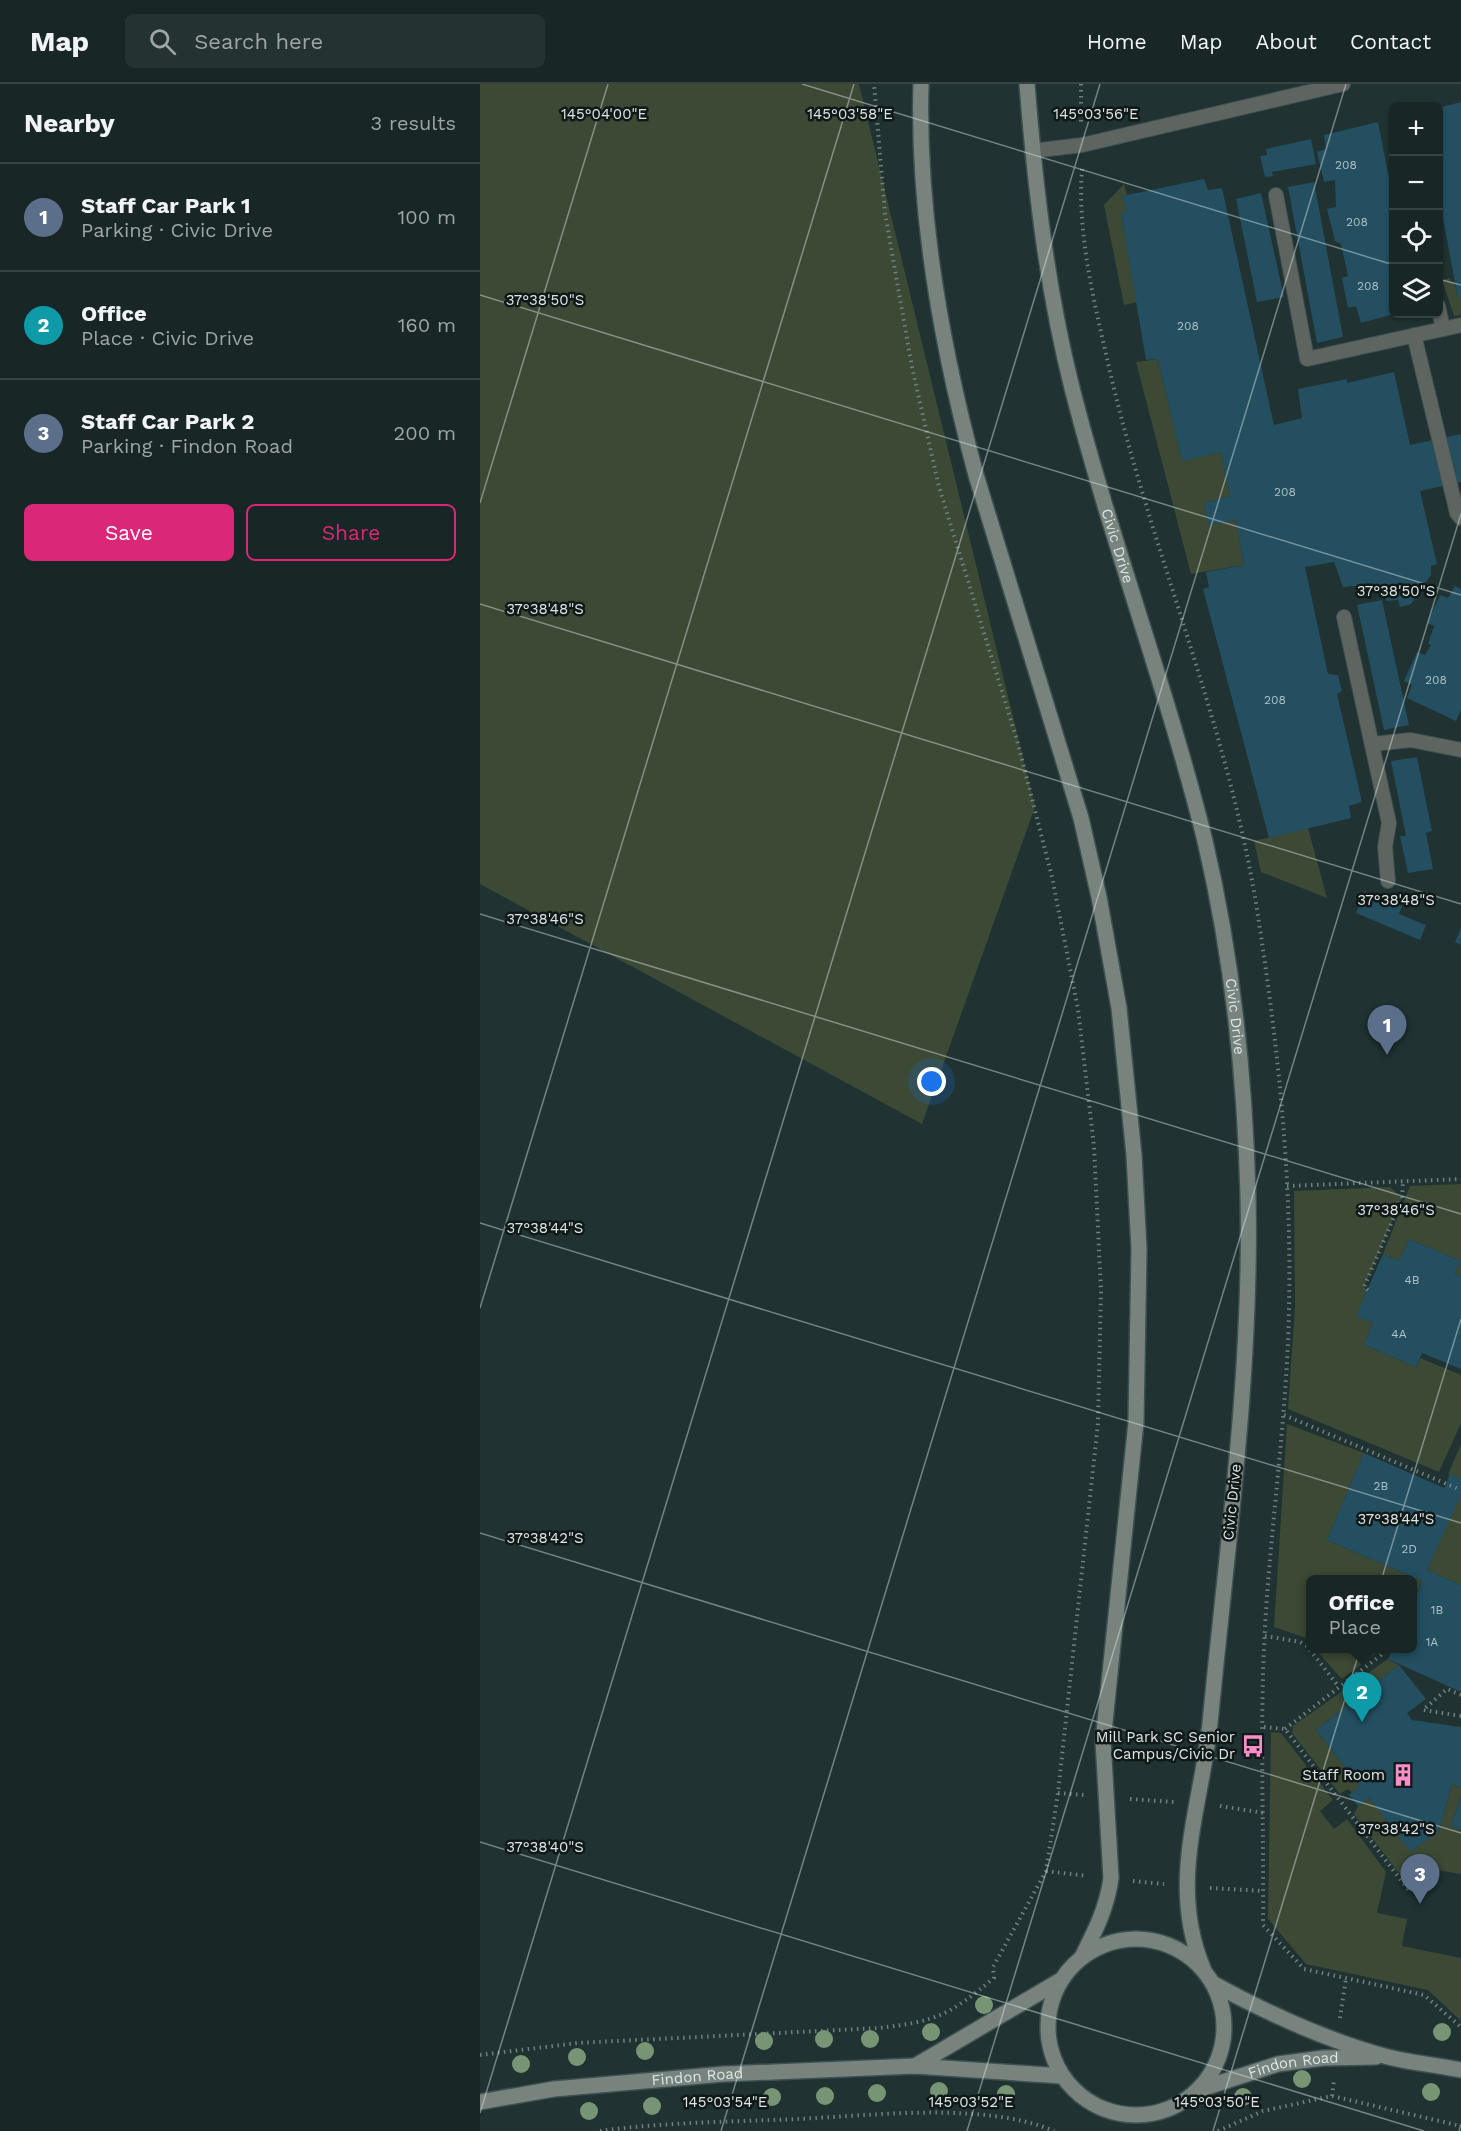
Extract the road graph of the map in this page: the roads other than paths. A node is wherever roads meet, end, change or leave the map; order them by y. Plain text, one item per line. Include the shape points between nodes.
1 (921, 84) edge
2 (1027, 84) edge
3 (1343, 84) edge
4 (1032, 151) junction
5 (1276, 195) dead end
6 (1441, 318) edge
7 (1461, 325) edge
8 (1443, 329) junction
9 (1414, 335) junction
10 (1461, 518) edge
11 (1344, 617) dead end
12 (1373, 744) junction
13 (1461, 750) edge
14 (1388, 881) dead end
15 (1082, 1957) junction
16 (1203, 1968) junction
17 (1061, 1980) junction
18 (1214, 1984) junction
19 (1388, 2057) junction
20 (915, 2066) junction
21 (1461, 2070) edge
22 (1062, 2076) junction
23 (1201, 2089) junction
24 (480, 2102) edge

1 - 15 main road via 930,246 943,333 960,417 1004,574 1056,730 1099,897 1119,1008 1135,1179 1139,1249 1136,1422 1103,1741 1111,1878 1101,1921
2 - 4 main road, Civic Drive
3 - 4 lane via 1082,146
4 - 16 main road, Civic Drive via 1054,303 1071,383 1206,846 1228,966 1242,1079 1248,1196 1246,1330 1206,1762 1186,1860 1191,1934
5 - 9 lane via 1307,359
6 - 8 lane
7 - 8 lane
8 - 9 lane
9 - 10 lane
11 - 12 lane
12 - 13 lane via 1412,740
12 - 14 lane via 1389,823 1385,847
15 - 16 main road via 1105,1945 1131,1939 1157,1941 1182,1952
15 - 17 main road
16 - 18 main road
17 - 20 main road, Findon Road
17 - 22 main road via 1051,2003 1047,2028 1051,2053
18 - 19 main road, Findon Road via 1307,2029
18 - 23 main road via 1224,2010 1225,2038 1217,2066
19 - 21 main road, Findon Road
19 - 23 main road, Findon Road via 1323,2058 1278,2064
20 - 22 main road, Findon Road
20 - 24 main road, Findon Road via 636,2080
22 - 23 main road via 1081,2097 1106,2111 1134,2116 1159,2113 1182,2104

